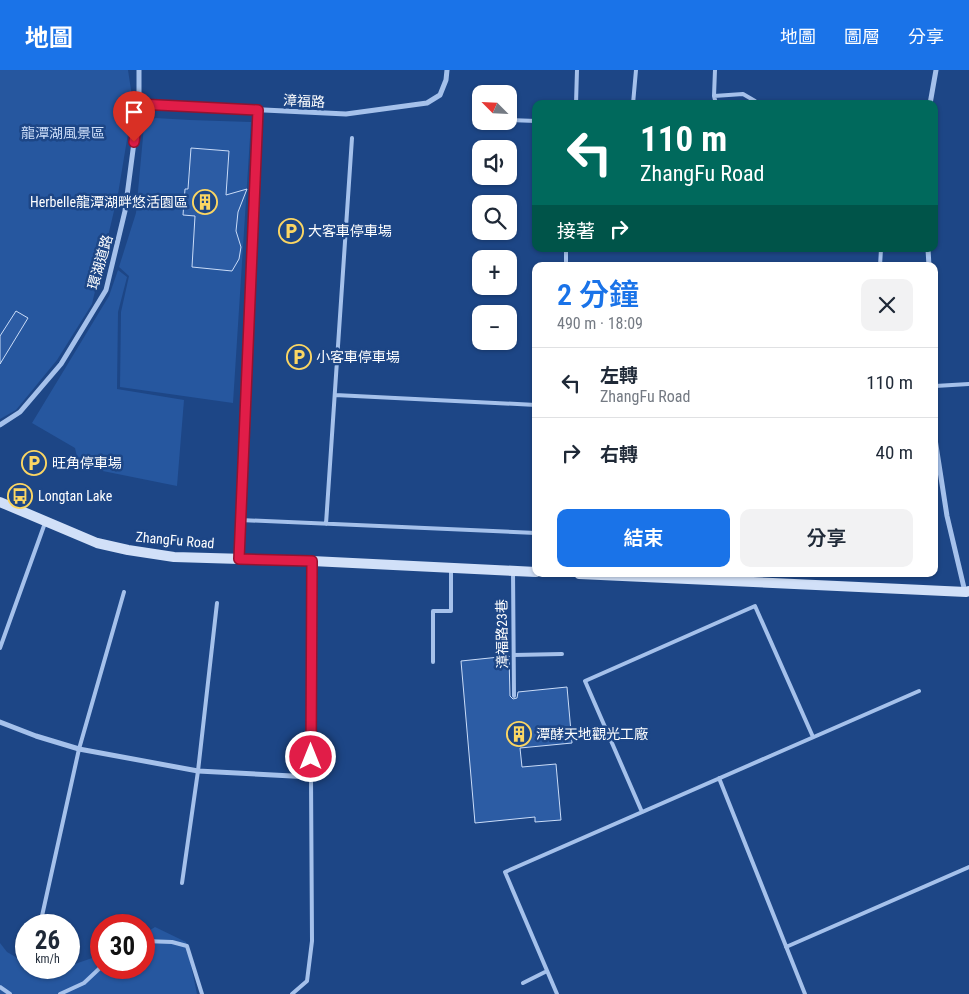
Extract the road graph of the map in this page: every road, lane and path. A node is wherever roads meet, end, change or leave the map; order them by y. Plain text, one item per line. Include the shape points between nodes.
1 (139, 70) edge
2 (447, 70) edge
3 (577, 70) edge
4 (636, 70) edge
5 (715, 70) edge
6 (936, 70) edge
7 (714, 96) junction
8 (576, 100) edge
9 (634, 100) edge
10 (715, 100) edge
11 (755, 100) edge
12 (931, 100) edge
13 (139, 104) junction
14 (258, 110) junction
15 (518, 120) edge
16 (532, 121) edge
17 (352, 138) dead end
18 (969, 384) edge
19 (938, 386) edge
20 (335, 395) junction
21 (532, 405) edge
22 (0, 424) edge
23 (938, 458) edge
24 (0, 502) edge
25 (240, 520) junction
26 (46, 521) junction
27 (326, 524) junction
28 (532, 533) edge
29 (239, 559) junction
30 (312, 561) junction
31 (450, 568) junction
32 (513, 571) junction
33 (532, 572) edge
34 (634, 577) edge
35 (124, 592) dead end
36 (968, 595) edge
37 (217, 603) dead end
38 (0, 648) edge
39 (562, 654) dead end
40 (514, 655) junction
41 (432, 662) dead end
42 (919, 691) dead end
43 (514, 696) dead end
44 (0, 722) edge
45 (813, 738) junction
46 (79, 749) junction
47 (198, 771) junction
48 (311, 776) junction
49 (719, 778) junction
50 (642, 812) junction
51 (969, 867) edge
52 (182, 883) dead end
53 (42, 914) edge
54 (155, 941) edge
55 (786, 947) junction
56 (547, 971) junction
57 (90, 977) edge
58 (523, 983) dead end
59 (0, 987) edge
60 (10, 994) edge
61 (60, 994) edge
62 (202, 994) edge
63 (292, 994) edge
64 (557, 994) edge
65 (805, 994) edge

1 - 13 street, 環湖道路
2 - 14 street, 漳福路 via 440,95 427,103 346,114
3 - 8 lane
4 - 9 lane
5 - 7 lane
6 - 12 street
7 - 10 lane
7 - 11 lane via 743,94
13 - 14 street, 漳福路
13 - 22 street, 環湖道路 via 125,211 106,290 61,364 20,412
14 - 25 lane
15 - 16 lane
17 - 20 lane
18 - 19 lane
20 - 21 lane
20 - 27 lane
23 - 36 street via 947,516
24 - 26 street, ZhangFu Road
25 - 27 lane
25 - 29 lane
26 - 29 street, ZhangFu Road via 97,543 128,550 174,557
26 - 38 lane
27 - 28 lane
29 - 30 street, ZhangFu Road
30 - 31 street, ZhangFu Road
30 - 48 street
31 - 32 street, ZhangFu Road
31 - 41 lane via 451,611 433,610
32 - 33 street, ZhangFu Road
32 - 40 lane, 漳福路23巷
34 - 36 street
35 - 46 lane
37 - 47 lane
39 - 40 lane
40 - 43 lane, 漳福路23巷
42 - 45 lane
44 - 46 street
45 - 49 lane
45 - 50 lane via 755,606 585,681
46 - 47 street
46 - 53 lane
47 - 48 street
47 - 52 lane
48 - 63 lane via 312,941 307,981
49 - 50 lane
49 - 55 lane
50 - 56 lane via 505,872
51 - 55 lane
54 - 62 lane via 187,946
55 - 65 lane
56 - 58 lane
56 - 64 lane
57 - 61 lane
59 - 60 lane

